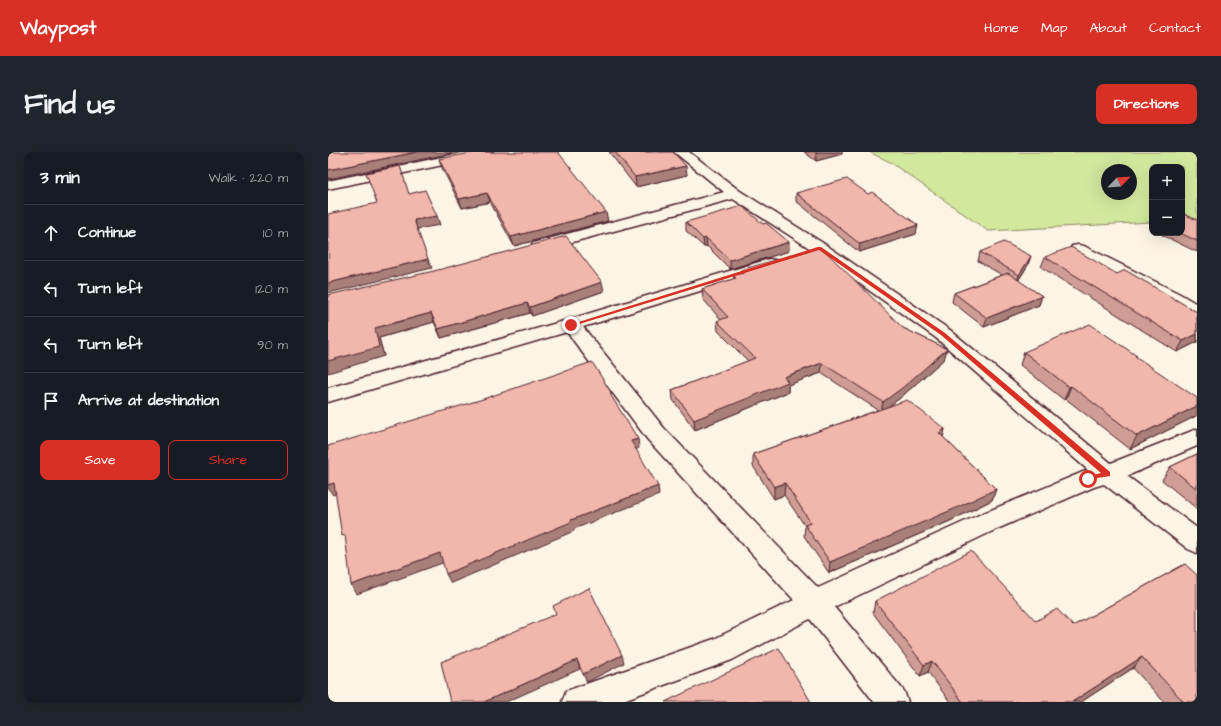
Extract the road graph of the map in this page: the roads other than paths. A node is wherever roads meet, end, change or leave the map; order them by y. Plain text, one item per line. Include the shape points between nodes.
1 (486, 152) edge
2 (682, 152) edge
3 (328, 185) edge
4 (735, 194) junction
5 (820, 248) junction
6 (1078, 250) edge
7 (522, 251) edge
8 (1197, 312) edge
9 (571, 325) junction
10 (328, 395) edge
11 (1197, 437) edge
12 (1108, 474) junction
13 (1197, 542) edge
14 (814, 603) junction
15 (577, 702) edge
16 (893, 702) edge

1 - 3 street
2 - 4 street
4 - 5 street
4 - 7 street
5 - 9 street
5 - 12 street via 943,334
6 - 8 street
9 - 10 street
9 - 14 street via 656,434
11 - 12 street
12 - 13 street
12 - 14 street via 1080,482
14 - 15 street via 722,650
14 - 16 street

